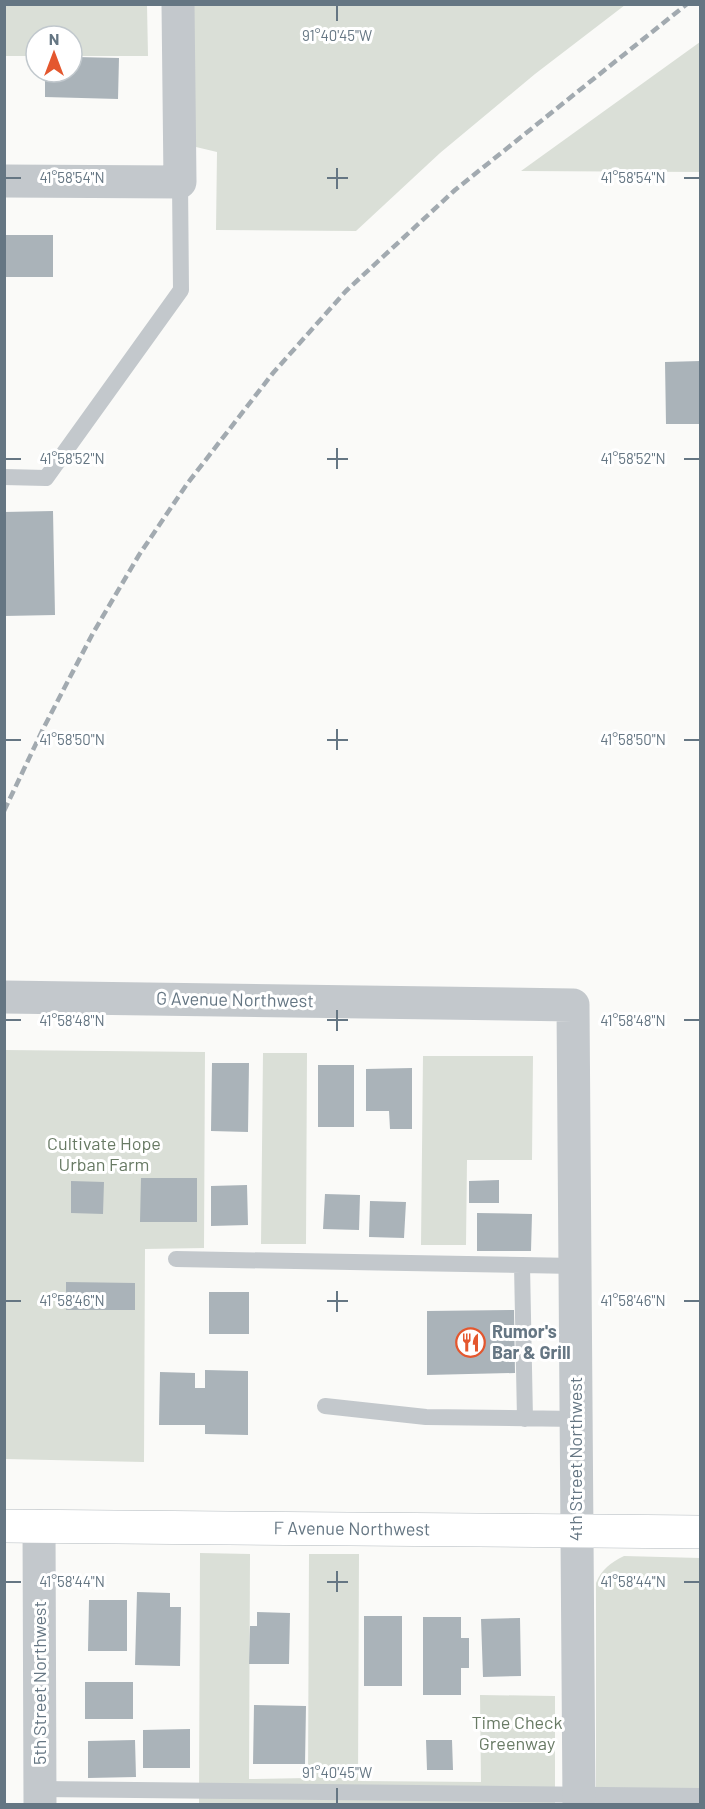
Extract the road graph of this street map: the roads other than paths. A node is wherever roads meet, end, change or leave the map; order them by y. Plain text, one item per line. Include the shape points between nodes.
1 (178, 4) edge
2 (4, 181) edge
3 (180, 182) junction
4 (4, 477) edge
5 (4, 997) edge
6 (573, 1005) joint
7 (176, 1259) dead end
8 (522, 1265) junction
9 (575, 1266) junction
10 (325, 1406) dead end
11 (525, 1419) junction
12 (576, 1419) junction
13 (4, 1526) edge
14 (39, 1526) junction
15 (576, 1532) junction
16 (700, 1532) edge
17 (700, 1796) edge
18 (40, 1797) edge
19 (579, 1800) edge

1 - 3 street
2 - 3 street
3 - 4 lane via 181,290 45,477
5 - 6 street, G Avenue Northwest
6 - 9 street, 4th Street Northwest
7 - 8 lane
8 - 9 lane
8 - 11 lane
9 - 12 street, 4th Street Northwest
10 - 11 lane via 426,1418
11 - 12 lane
12 - 15 street, 4th Street Northwest
13 - 14 main road, F Avenue Northwest
14 - 15 main road, F Avenue Northwest
14 - 18 street, 5th Street Northwest
15 - 16 main road, F Avenue Northwest
15 - 19 street, 4th Street Northwest
17 - 19 lane
18 - 19 lane

